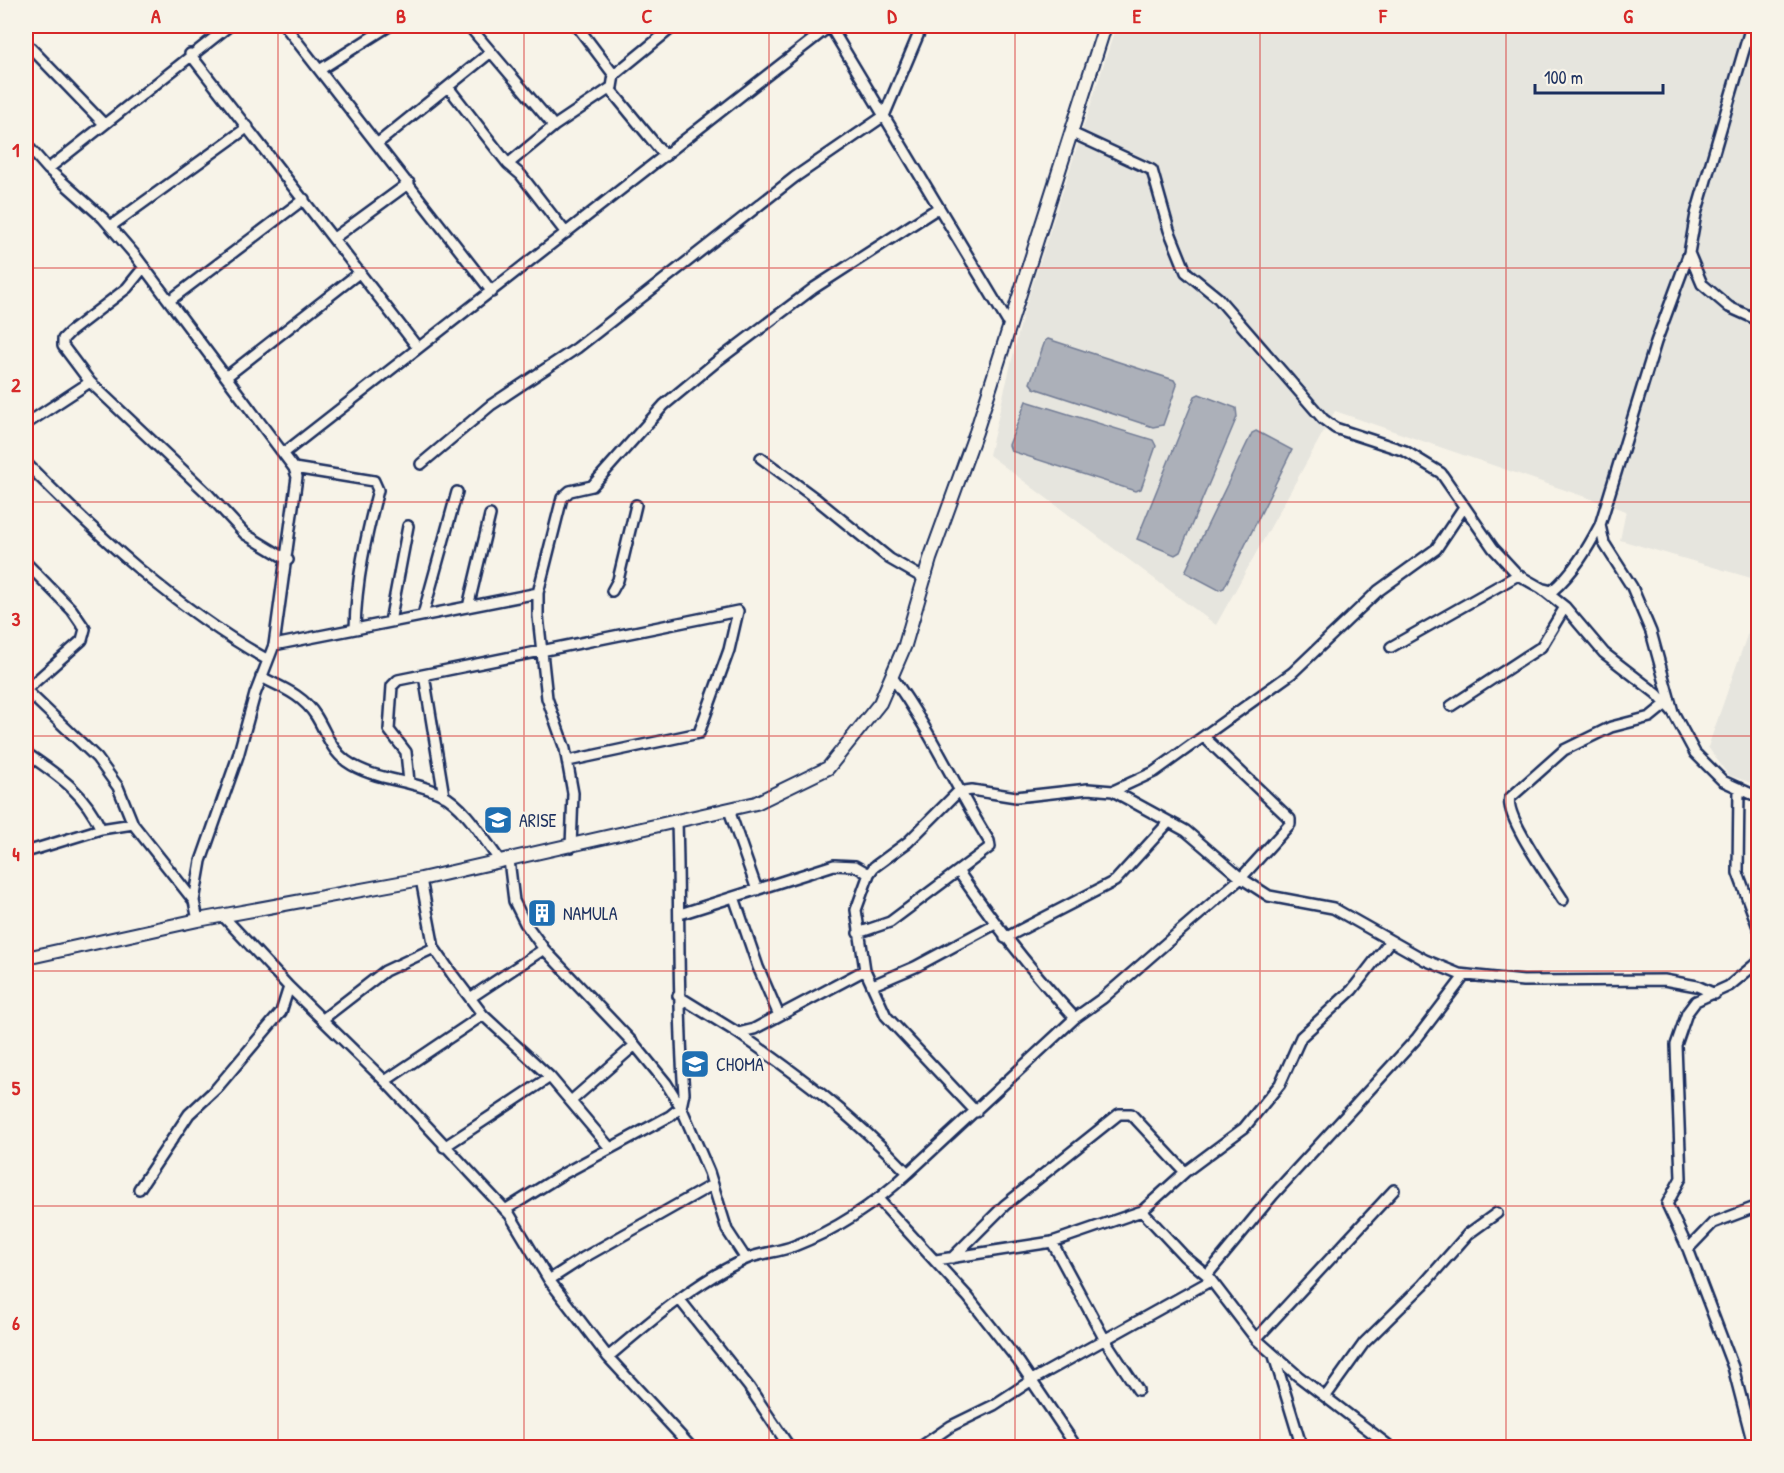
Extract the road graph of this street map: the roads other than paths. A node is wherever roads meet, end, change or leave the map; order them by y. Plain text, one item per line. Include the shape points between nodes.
1 (229, 26) edge
2 (285, 26) edge
3 (389, 26) edge
4 (469, 26) edge
5 (577, 26) edge
6 (674, 26) edge
7 (830, 26) edge
8 (922, 26) edge
9 (1105, 26) edge
10 (1751, 26) edge
11 (26, 43) edge
12 (490, 52) junction
13 (190, 54) junction
14 (321, 69) junction
15 (614, 75) junction
16 (448, 87) junction
17 (610, 89) junction
18 (884, 116) junction
19 (104, 124) junction
20 (554, 126) junction
21 (248, 127) junction
22 (1072, 133) junction
23 (378, 143) junction
24 (26, 144) edge
25 (34, 153) junction
26 (665, 156) junction
27 (26, 161) edge
28 (508, 164) junction
29 (48, 169) junction
30 (409, 183) junction
31 (304, 199) junction
32 (938, 208) junction
33 (111, 226) junction
34 (566, 233) junction
35 (333, 238) junction
36 (1689, 254) junction
37 (144, 267) junction
38 (360, 272) junction
39 (492, 292) junction
40 (169, 301) junction
41 (1758, 320) edge
42 (1010, 326) junction
43 (418, 348) junction
44 (226, 377) junction
45 (90, 382) junction
46 (26, 424) edge
47 (284, 453) junction
48 (761, 458) dead end
49 (26, 463) edge
50 (421, 464) dead end
51 (294, 468) junction
52 (457, 492) dead end
53 (636, 506) dead end
54 (1464, 507) junction
55 (490, 515) dead end
56 (1600, 525) junction
57 (408, 526) dead end
58 (288, 560) junction
59 (26, 562) edge
60 (1518, 575) junction
61 (925, 579) junction
62 (1541, 588) junction
63 (612, 591) dead end
64 (538, 593) junction
65 (468, 606) junction
66 (1565, 607) junction
67 (423, 615) junction
68 (390, 622) junction
69 (355, 629) junction
70 (274, 645) junction
71 (1391, 647) dead end
72 (540, 650) junction
73 (268, 660) junction
74 (424, 675) junction
75 (261, 677) junction
76 (892, 677) junction
77 (26, 690) edge
78 (1666, 704) junction
79 (1452, 706) dead end
80 (1673, 712) junction
81 (1204, 737) junction
82 (26, 753) edge
83 (568, 761) junction
84 (409, 782) junction
85 (1739, 788) junction
86 (1113, 791) junction
87 (958, 792) junction
88 (444, 796) junction
89 (1758, 797) edge
90 (729, 810) junction
91 (677, 822) junction
92 (1168, 823) junction
93 (133, 824) junction
94 (101, 829) junction
95 (571, 847) junction
96 (26, 852) edge
97 (505, 861) junction
98 (958, 871) junction
99 (869, 874) junction
100 (1241, 878) junction
101 (421, 879) junction
102 (757, 890) junction
103 (735, 897) junction
104 (1563, 900) dead end
105 (194, 901) junction
106 (680, 914) junction
107 (223, 916) junction
108 (198, 920) junction
109 (994, 924) junction
110 (1758, 927) edge
111 (858, 933) junction
112 (1005, 938) junction
113 (1390, 941) junction
114 (434, 948) junction
115 (544, 949) junction
116 (26, 958) edge
117 (1758, 962) edge
118 (865, 970) junction
119 (1465, 975) junction
120 (873, 985) junction
121 (289, 987) junction
122 (1715, 994) junction
123 (678, 996) junction
124 (470, 998) junction
125 (778, 1013) junction
126 (483, 1015) junction
127 (1076, 1018) junction
128 (322, 1019) junction
129 (738, 1033) junction
130 (635, 1045) junction
131 (550, 1077) junction
132 (385, 1082) junction
133 (571, 1101) junction
134 (681, 1107) junction
135 (976, 1112) junction
136 (444, 1147) junction
137 (610, 1148) junction
138 (1185, 1172) junction
139 (908, 1173) junction
140 (712, 1185) junction
141 (139, 1189) dead end
142 (1394, 1190) dead end
143 (879, 1200) junction
144 (1758, 1206) edge
145 (505, 1210) junction
146 (1143, 1211) junction
147 (1497, 1213) dead end
148 (1052, 1242) junction
149 (1688, 1249) junction
150 (952, 1258) junction
151 (747, 1259) junction
152 (936, 1260) junction
153 (1208, 1278) junction
154 (549, 1280) junction
155 (680, 1300) junction
156 (1256, 1339) junction
157 (1105, 1340) junction
158 (1274, 1356) junction
159 (608, 1357) junction
160 (1032, 1380) junction
161 (1138, 1390) dead end
162 (1326, 1396) junction
163 (692, 1448) edge
164 (790, 1448) edge
165 (919, 1448) edge
166 (1077, 1448) edge
167 (1302, 1448) edge
168 (1392, 1448) edge
169 (1754, 1448) edge

1 - 13 street
2 - 14 street
3 - 14 street
4 - 12 street
5 - 15 street
6 - 15 street
7 - 18 street
7 - 26 street
8 - 18 street
9 - 22 street
10 - 36 street via 1696,214
11 - 19 street
12 - 16 street
12 - 20 street
13 - 19 street
13 - 21 street
14 - 23 street
15 - 17 street
16 - 23 street
16 - 28 street
17 - 20 street
17 - 26 street
18 - 32 street
18 - 50 street via 795,177 571,352 491,405
19 - 29 street
20 - 28 street
21 - 31 street
21 - 33 street
22 - 42 street
22 - 54 street via 1152,170 1186,272 1218,298 1323,419 1335,428 1405,451 1434,467
23 - 30 street
24 - 25 street
25 - 27 street
25 - 29 street
26 - 34 street
28 - 34 street
29 - 33 street
30 - 35 street
30 - 39 street
31 - 35 street
31 - 40 street
32 - 42 street
32 - 64 street via 814,288 716,362 664,405 592,486 566,494 556,515
33 - 37 street
34 - 39 street
35 - 38 street
36 - 41 street via 1701,284 1729,307
36 - 56 street via 1656,342
37 - 40 street
37 - 45 street via 127,288 63,339 68,355
38 - 43 street
38 - 44 street
39 - 43 street
40 - 44 street
42 - 61 street
43 - 47 street
44 - 47 street
45 - 46 street
45 - 58 street via 245,534
47 - 51 street
48 - 61 street via 890,559
49 - 73 street via 83,522 209,624
51 - 58 street via 297,484
51 - 69 street via 377,484 364,542
52 - 67 street
53 - 63 street
54 - 60 street
54 - 81 street via 1442,542 1427,557 1378,591 1292,673
55 - 65 street
56 - 62 street via 1565,579 1552,591
56 - 80 street via 1604,543 1632,587 1651,632
57 - 68 street
58 - 70 street
59 - 77 street via 85,629 82,640
60 - 62 street
60 - 71 street
61 - 76 street
62 - 66 street
64 - 65 street
64 - 72 street
65 - 67 street
66 - 78 street via 1604,653
66 - 79 street via 1546,642 1535,652
67 - 68 street
68 - 69 street
69 - 70 street
70 - 73 street
72 - 74 street
72 - 83 street via 548,698
72 - 83 street via 738,611 729,650 699,733
73 - 75 street
74 - 84 street via 398,680 392,686 389,730 406,753
74 - 88 street
75 - 84 street via 303,700 336,753 348,762 378,776
75 - 105 street via 201,861
76 - 87 street
76 - 90 street via 880,703 828,768 756,803
77 - 93 street via 97,758 118,787
78 - 80 street
78 - 104 street via 1650,717 1611,727 1564,750 1510,798 1509,805 1521,831
80 - 85 street via 1695,753 1723,782
81 - 86 street via 1154,772
81 - 100 street via 1291,822
82 - 94 street via 81,795
83 - 95 street via 573,793
84 - 88 street
85 - 89 street
85 - 110 street via 1738,873
86 - 87 street via 1088,789 1016,796
86 - 92 street
87 - 98 street via 990,847
87 - 99 street
88 - 97 street
90 - 91 street
90 - 102 street
91 - 95 street
91 - 106 street
92 - 100 street via 1186,831
92 - 112 street via 1115,881
93 - 94 street
93 - 105 street
94 - 96 street
95 - 97 street
97 - 101 street
97 - 115 street via 518,912
98 - 109 street
98 - 111 street via 890,922
99 - 102 street via 855,866 834,865
99 - 111 street via 856,910
100 - 113 street via 1269,896 1333,908
100 - 127 street
101 - 107 street
101 - 114 street
102 - 103 street
103 - 106 street
103 - 125 street
105 - 108 street
106 - 123 street
107 - 108 street
107 - 121 street
108 - 116 street
109 - 112 street
109 - 120 street
111 - 118 street
112 - 127 street
113 - 119 street
113 - 138 street via 1352,990 1300,1036 1288,1070 1260,1111 1229,1141
114 - 124 street
114 - 128 street via 385,971
115 - 124 street
115 - 130 street
117 - 122 street
118 - 120 street
118 - 125 street
119 - 122 street via 1523,981 1664,980
119 - 153 street via 1417,1038 1273,1195
120 - 135 street via 886,1016
121 - 128 street
121 - 141 street via 281,1012 216,1089 189,1114
122 - 149 street via 1689,1008 1676,1045 1681,1178 1667,1204
123 - 129 street
123 - 134 street via 684,1093
124 - 126 street
125 - 129 street via 753,1029
126 - 131 street
126 - 132 street
127 - 135 street
128 - 132 street
129 - 139 street via 810,1083 867,1130
130 - 133 street
130 - 134 street
131 - 133 street
131 - 136 street
132 - 136 street
133 - 137 street
134 - 137 street
134 - 140 street
135 - 139 street
136 - 145 street
137 - 145 street
138 - 146 street
138 - 150 street via 1131,1114 1119,1114 1005,1205
139 - 143 street
140 - 151 street via 728,1230
140 - 154 street
142 - 156 street
143 - 151 street via 796,1246
143 - 152 street
144 - 149 street via 1713,1223
145 - 154 street
146 - 148 street
146 - 153 street
147 - 162 street via 1476,1227 1364,1343
148 - 150 street
148 - 157 street
149 - 169 street via 1733,1367
150 - 152 street
151 - 155 street
152 - 160 street
153 - 156 street
153 - 157 street
154 - 159 street
155 - 159 street
155 - 164 street via 749,1387
156 - 158 street
157 - 160 street
157 - 161 street
158 - 162 street
158 - 167 street
159 - 163 street
160 - 165 street
160 - 166 street
162 - 168 street

